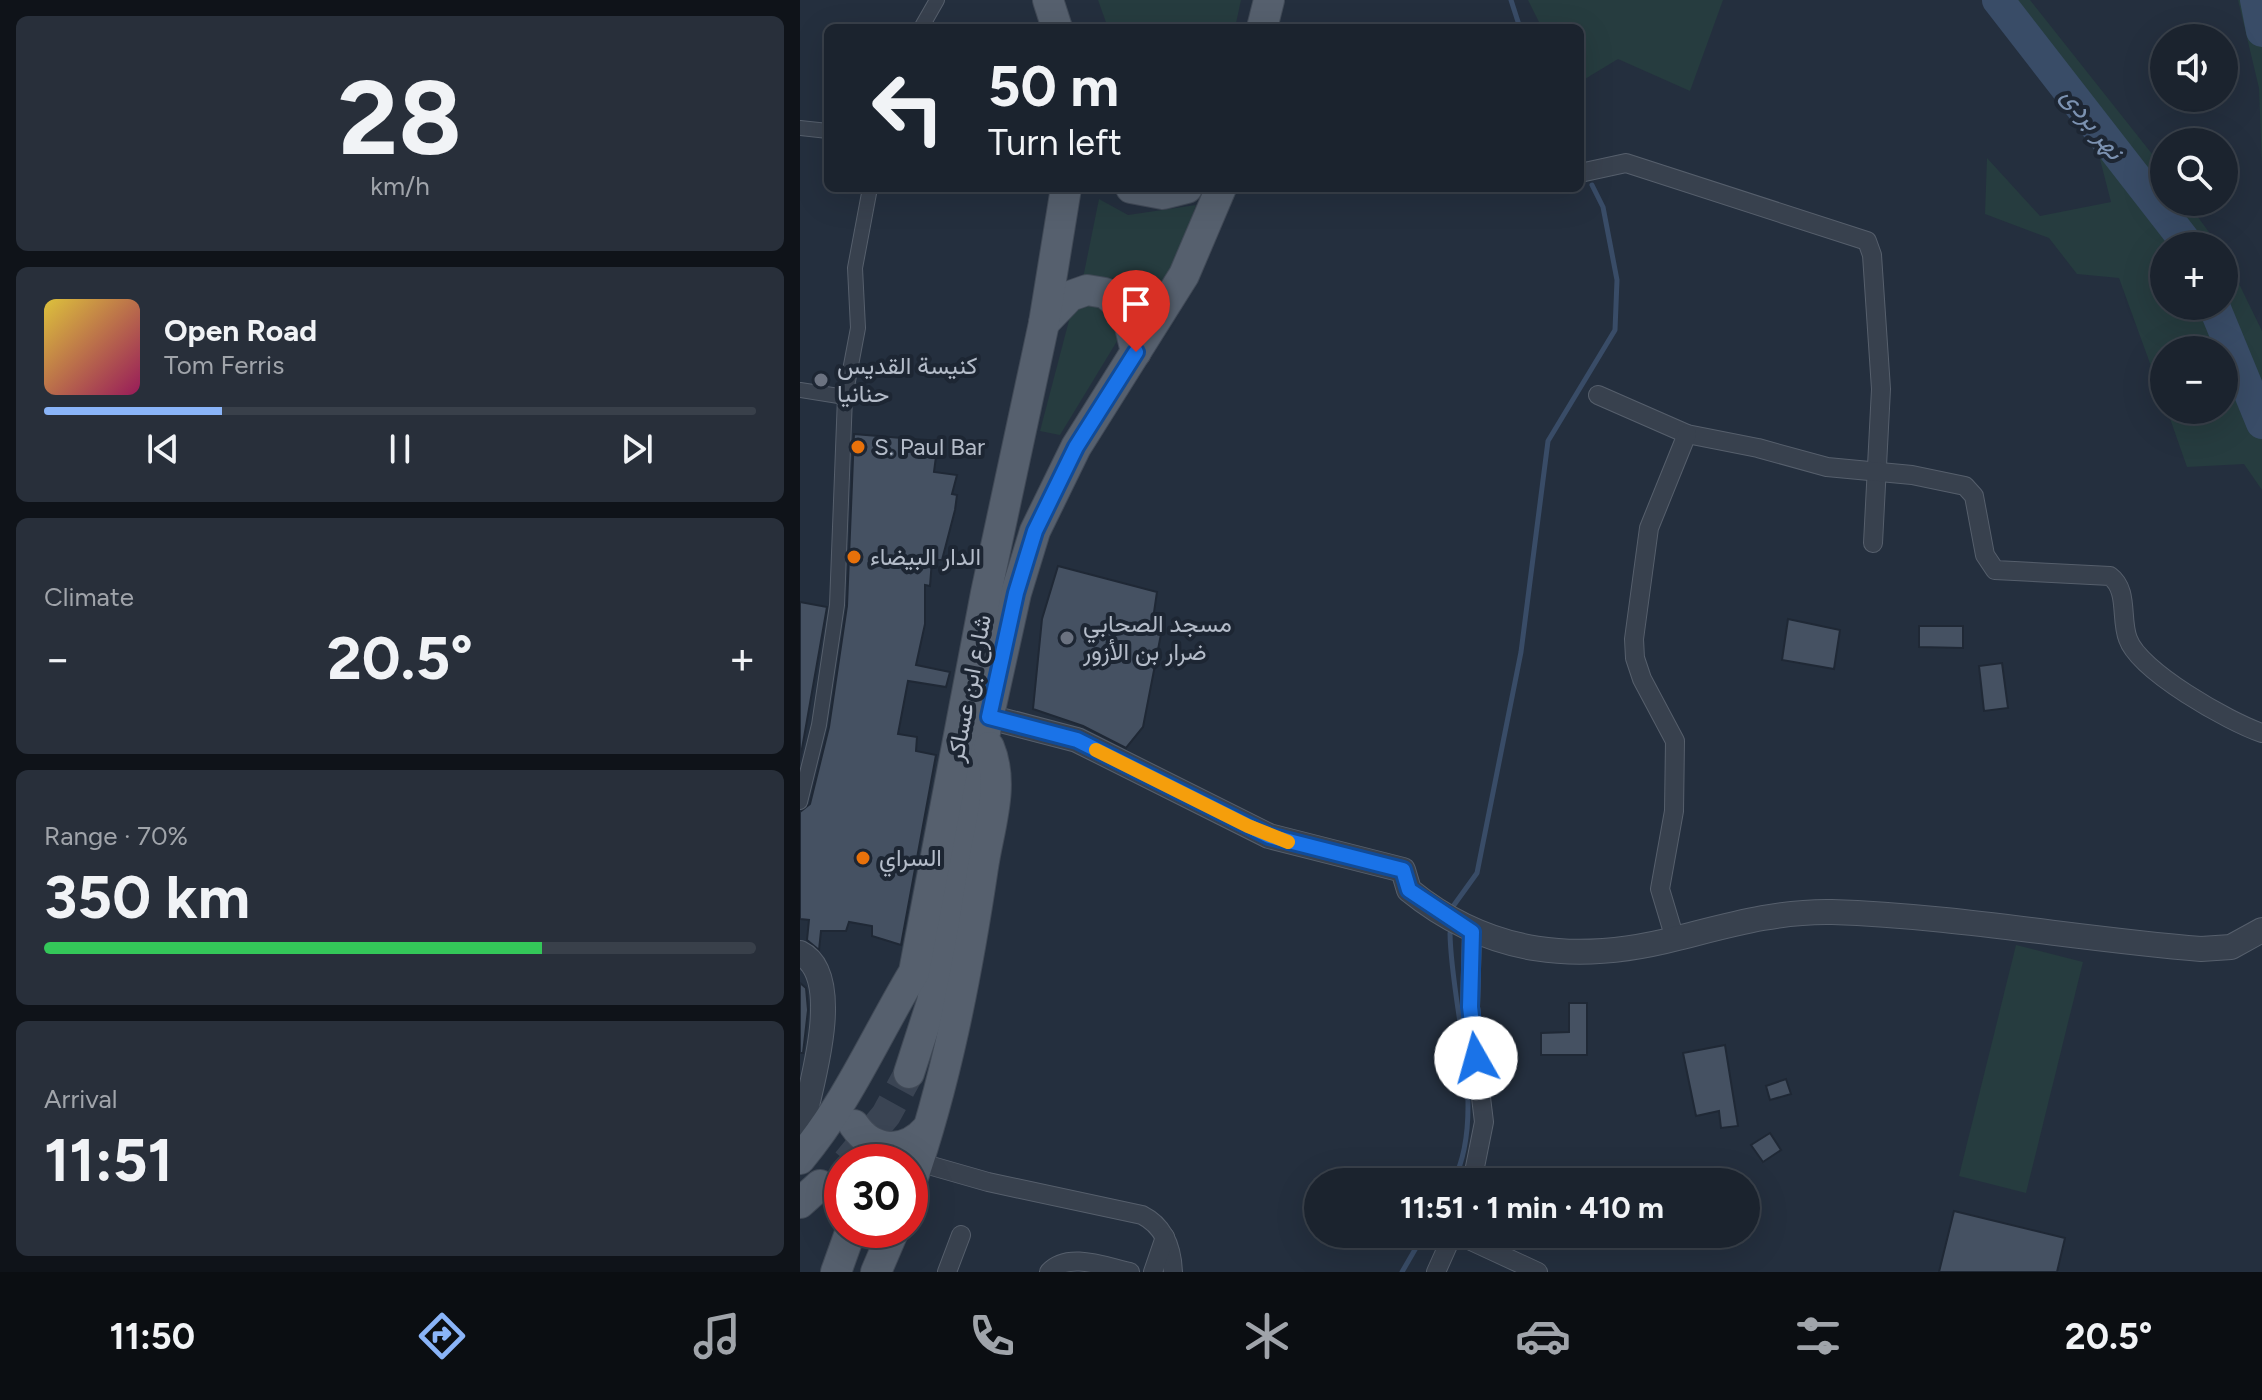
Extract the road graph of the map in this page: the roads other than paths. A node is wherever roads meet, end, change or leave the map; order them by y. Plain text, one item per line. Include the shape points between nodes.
1 (937, 0) edge
2 (1048, 0) edge
3 (1269, 0) edge
4 (923, 24) edge
5 (1056, 24) edge
6 (1263, 24) edge
7 (800, 128) edge
8 (824, 131) edge
9 (1584, 172) edge
10 (869, 192) edge
11 (1065, 192) edge
12 (1219, 192) edge
13 (1044, 323) junction
14 (1136, 352) junction
15 (800, 390) edge
16 (1598, 395) dead end
17 (845, 397) junction
18 (1687, 434) junction
19 (1879, 473) junction
20 (1873, 543) dead end
21 (986, 727) junction
22 (2262, 733) edge
23 (800, 802) edge
24 (2262, 930) edge
25 (1472, 932) junction
26 (1675, 939) junction
27 (800, 953) edge
28 (820, 1040) junction
29 (909, 1073) tunnel mouth
30 (848, 1114) junction
31 (927, 1129) junction
32 (800, 1134) edge
33 (854, 1144) edge
34 (925, 1144) edge
35 (800, 1159) edge
36 (1475, 1168) edge
37 (928, 1177) edge
38 (961, 1235) dead end
39 (1165, 1237) junction
40 (845, 1248) edge
41 (886, 1248) edge
42 (1448, 1248) edge
43 (1486, 1248) edge
44 (836, 1272) edge
45 (876, 1272) edge
46 (947, 1272) edge
47 (1049, 1272) edge
48 (1130, 1272) edge
49 (1153, 1272) edge
50 (1173, 1272) edge
51 (1436, 1272) edge
52 (1538, 1272) edge

1 - 4 street
2 - 5 main road
3 - 6 main road
7 - 8 street
9 - 19 street via 1626,163 1867,241 1881,389
10 - 17 street via 855,268 858,328
11 - 13 main road, شارع ابن عساكر
12 - 14 main road, شارع ابن عساكر via 1184,275
13 - 14 main road via 1070,296 1087,290 1105,293 1126,310
13 - 30 main road, شارع ابن عساكر via 914,972 881,1027
14 - 21 main road, شارع ابن عساكر via 1076,447 1035,531
15 - 17 street
16 - 18 street
17 - 23 street via 837,605 819,725
18 - 19 street via 1827,467
18 - 26 street via 1649,528 1634,639 1642,679 1675,741 1674,811 1660,889
19 - 20 street
19 - 22 street via 1965,486 1974,496 1985,555 1995,570 2110,576 2120,587 2127,638 2141,660 2225,716
21 - 25 street via 1077,740 1269,836 1403,870 1409,890
21 - 29 main road, شارع ابن عساكر via 932,1002
21 - 31 main road via 996,790 969,955
24 - 26 street via 2231,947 2201,949 2020,927 1820,912 1735,921
25 - 26 street via 1509,944 1567,952
25 - 36 street via 1470,1007 1484,1122
27 - 28 street via 814,962 823,985
28 - 30 street via 823,1073
28 - 32 street
30 - 31 main road via 875,1145 894,1148 913,1142
30 - 33 main road
30 - 35 main road, شارع ابن عساكر
31 - 34 main road
37 - 39 street via 988,1182 1142,1215 1156,1222
38 - 46 street
39 - 49 street
39 - 50 street
40 - 44 main road
41 - 45 main road
42 - 51 street
43 - 52 street
47 - 48 street via 1073,1261

